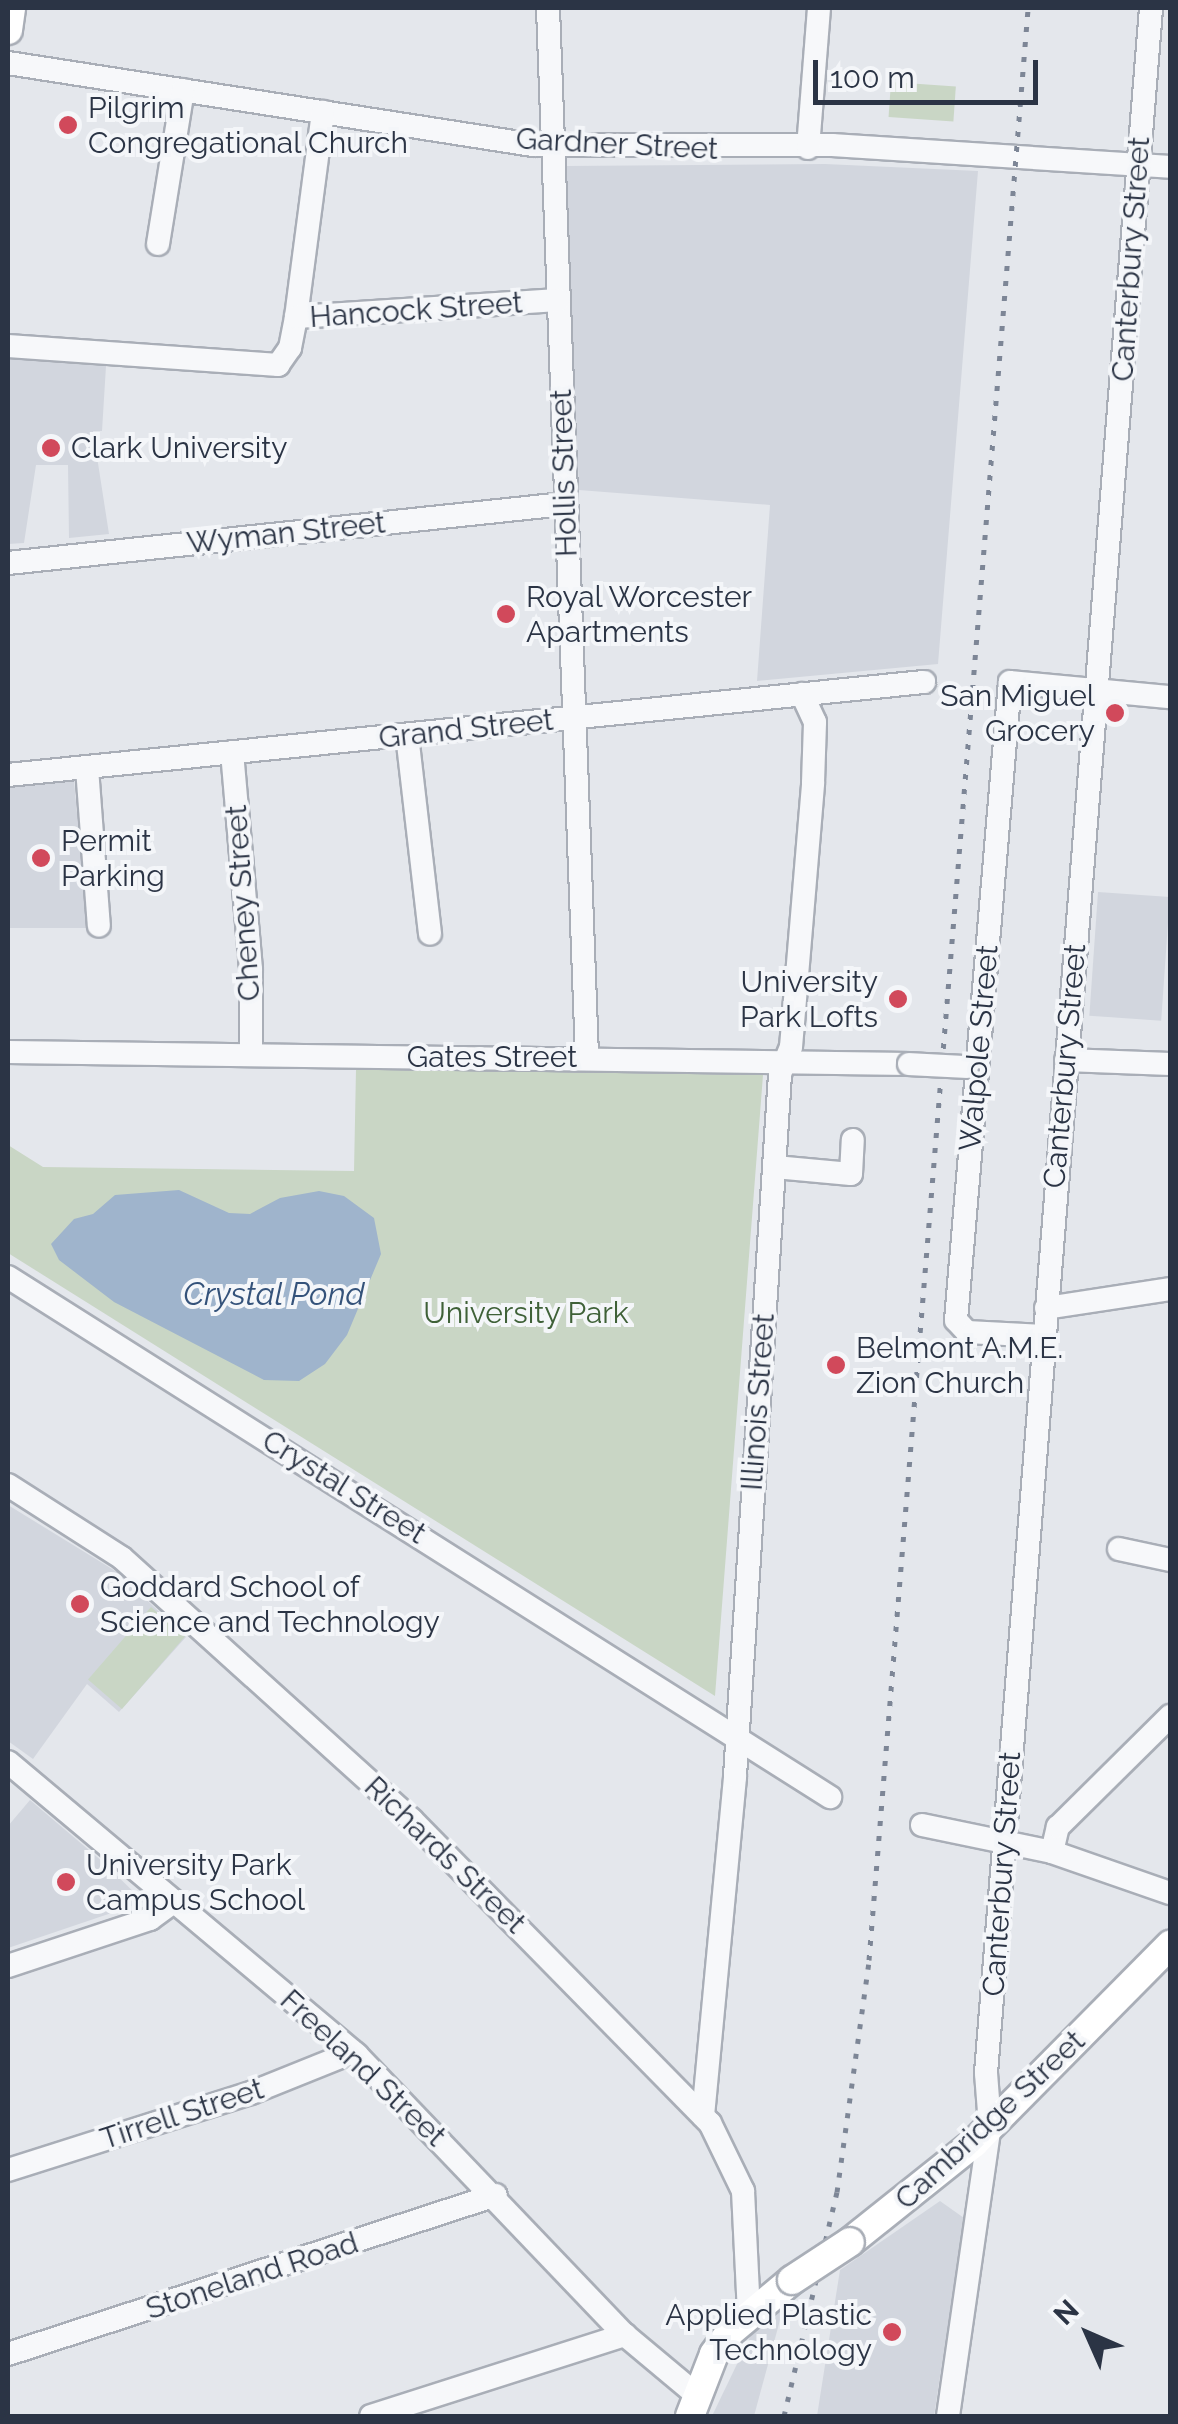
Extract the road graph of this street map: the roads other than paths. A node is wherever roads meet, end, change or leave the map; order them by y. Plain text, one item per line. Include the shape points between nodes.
1 (11, 8) edge
2 (548, 8) edge
3 (819, 8) edge
4 (1151, 8) edge
5 (8, 30) edge
6 (8, 63) edge
7 (183, 90) junction
8 (323, 112) junction
9 (551, 146) junction
10 (808, 148) junction
11 (1138, 164) junction
12 (1170, 167) edge
13 (158, 244) dead end
14 (558, 300) junction
15 (296, 317) junction
16 (8, 346) edge
17 (564, 504) junction
18 (8, 563) edge
19 (924, 682) dead end
20 (1098, 689) junction
21 (802, 694) junction
22 (1170, 697) edge
23 (574, 718) junction
24 (408, 735) junction
25 (232, 752) junction
26 (87, 768) junction
27 (8, 776) edge
28 (99, 926) dead end
29 (430, 934) dead end
30 (8, 1052) edge
31 (250, 1055) junction
32 (588, 1058) junction
33 (1066, 1060) junction
34 (785, 1061) junction
35 (1170, 1064) edge
36 (972, 1066) junction
37 (853, 1140) dead end
38 (775, 1168) junction
39 (8, 1278) edge
40 (1170, 1289) edge
41 (1046, 1308) junction
42 (1044, 1336) junction
43 (8, 1485) edge
44 (1119, 1549) dead end
45 (1170, 1560) edge
46 (1170, 1716) edge
47 (736, 1733) junction
48 (8, 1762) edge
49 (830, 1797) dead end
50 (922, 1825) dead end
51 (1006, 1842) junction
52 (1052, 1852) junction
53 (1170, 1893) edge
54 (172, 1903) junction
55 (1170, 1945) edge
56 (8, 1966) edge
57 (353, 2052) junction
58 (703, 2116) junction
59 (990, 2126) junction
60 (8, 2170) edge
61 (496, 2195) junction
62 (749, 2313) junction
63 (625, 2335) junction
64 (8, 2354) edge
65 (694, 2406) edge
66 (370, 2416) edge
67 (948, 2416) edge

1 - 5 main road
2 - 9 street, Hollis Street
3 - 10 street
4 - 11 street, Canterbury Street
6 - 7 street, Gardner Street
7 - 8 street, Gardner Street
7 - 13 street
8 - 9 street, Gardner Street
8 - 15 street
9 - 10 street, Gardner Street
9 - 14 street, Hollis Street
10 - 11 street, Gardner Street
11 - 12 street, Gardner Street
11 - 20 street, Canterbury Street
14 - 15 street, Hancock Street
14 - 17 street, Hollis Street
15 - 16 street, Hancock Street via 290,348 278,366
17 - 18 street, Wyman Street
17 - 23 street, Hollis Street
19 - 21 street, Grand Street
20 - 22 street
20 - 33 street, Canterbury Street
20 - 36 street, Walpole Street via 1010,682
21 - 23 street, Grand Street
21 - 34 street, Illinois Street via 815,722 813,782
23 - 24 street, Grand Street
23 - 32 street, Hollis Street
24 - 25 street, Grand Street
24 - 29 street
25 - 26 street, Grand Street
25 - 31 street, Cheney Street via 251,970
26 - 27 street, Grand Street
26 - 28 street
30 - 31 street, Gates Street
31 - 32 street, Gates Street
32 - 34 street, Gates Street
33 - 35 street
33 - 41 street, Canterbury Street
34 - 36 street, Gates Street, bridge
34 - 38 street, Illinois Street
36 - 42 street, Walpole Street via 956,1320 967,1332
37 - 38 street via 851,1174
38 - 47 street, Illinois Street
39 - 47 street, Crystal Street
40 - 41 street
41 - 42 street, Canterbury Street
42 - 51 street, Canterbury Street
43 - 58 street, Richards Street via 122,1558 430,1836
44 - 45 street
46 - 52 street via 1058,1828
47 - 49 street, Crystal Street
47 - 58 street, Illinois Street
48 - 54 street, Freeland Street
50 - 51 street
51 - 52 street
51 - 59 street, Canterbury Street via 986,2073
52 - 53 street
54 - 56 street via 150,1918
54 - 57 street, Freeland Street
55 - 59 main road, Cambridge Street
57 - 60 street, Tirrell Street via 251,2093
57 - 61 street, Freeland Street
58 - 62 street, Richards Street via 743,2190
59 - 62 main road, Cambridge Street, bridge via 946,2168
59 - 67 street, Canterbury Street
61 - 63 street, Freeland Street
61 - 64 street, Stoneland Road
62 - 65 main road, Cambridge Street via 714,2354
63 - 65 street, Freeland Street
63 - 66 street

